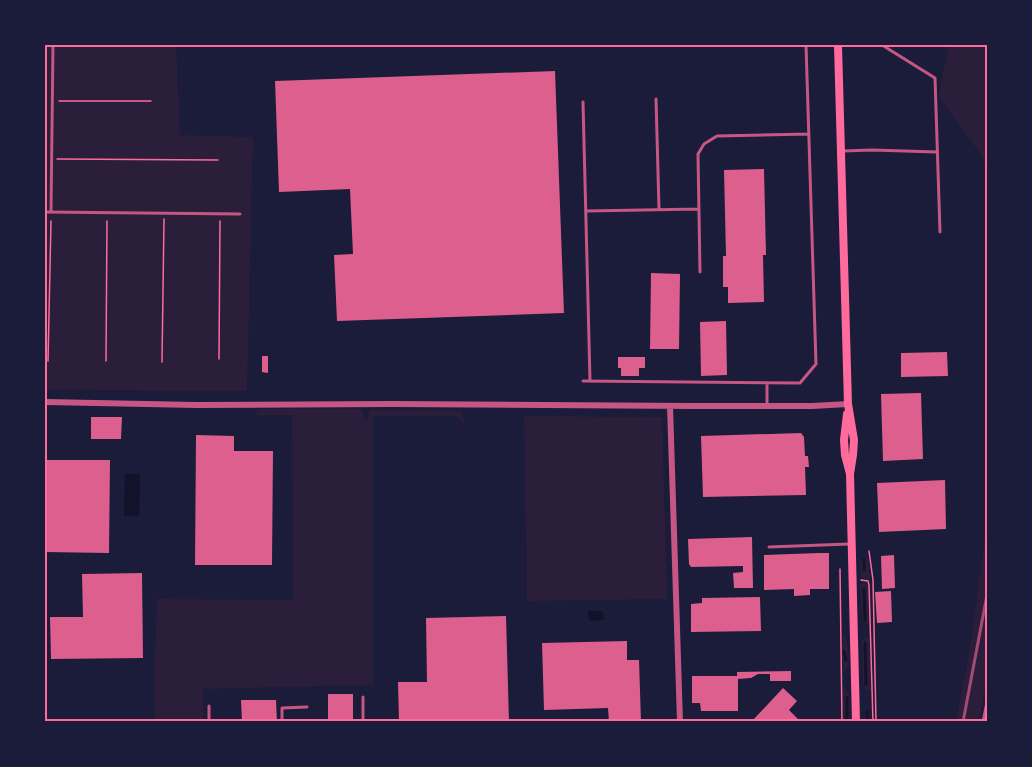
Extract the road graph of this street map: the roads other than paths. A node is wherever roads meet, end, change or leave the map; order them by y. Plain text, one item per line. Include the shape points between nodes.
1 (53, 45) edge
2 (806, 45) edge
3 (838, 45) edge
4 (882, 45) edge
5 (656, 99) dead end
6 (582, 102) dead end
7 (809, 134) junction
8 (841, 151) junction
9 (938, 152) junction
10 (699, 209) junction
11 (659, 210) junction
12 (586, 211) junction
13 (45, 212) edge
14 (51, 212) junction
15 (240, 214) dead end
16 (940, 232) dead end
17 (700, 272) dead end
18 (583, 381) dead end
19 (590, 381) junction
20 (766, 383) junction
21 (45, 402) edge
22 (848, 404) junction
23 (670, 406) junction
24 (767, 406) junction
25 (851, 544) junction
26 (769, 547) dead end
27 (363, 697) dead end
28 (987, 702) edge
29 (209, 706) dead end
30 (308, 707) dead end
31 (209, 722) edge
32 (282, 722) edge
33 (363, 722) edge
34 (680, 722) edge
35 (856, 722) edge
36 (983, 722) edge

1 - 14 lane
2 - 7 lane
3 - 8 main road
4 - 9 lane via 935,78
5 - 11 lane
6 - 12 lane
7 - 10 lane via 717,136 704,144 698,154
7 - 20 lane via 816,364 800,383
8 - 9 lane
8 - 22 main road
9 - 16 lane
10 - 11 lane
10 - 17 lane
11 - 12 lane
12 - 19 lane
13 - 14 lane
14 - 15 lane
18 - 19 lane
19 - 20 lane
20 - 24 lane
21 - 23 street
22 - 24 street
22 - 25 main road via 844,440 850,474
23 - 24 street
23 - 34 street
25 - 26 lane
25 - 35 main road
27 - 33 lane
28 - 36 lane
29 - 31 lane
30 - 32 lane via 282,708

